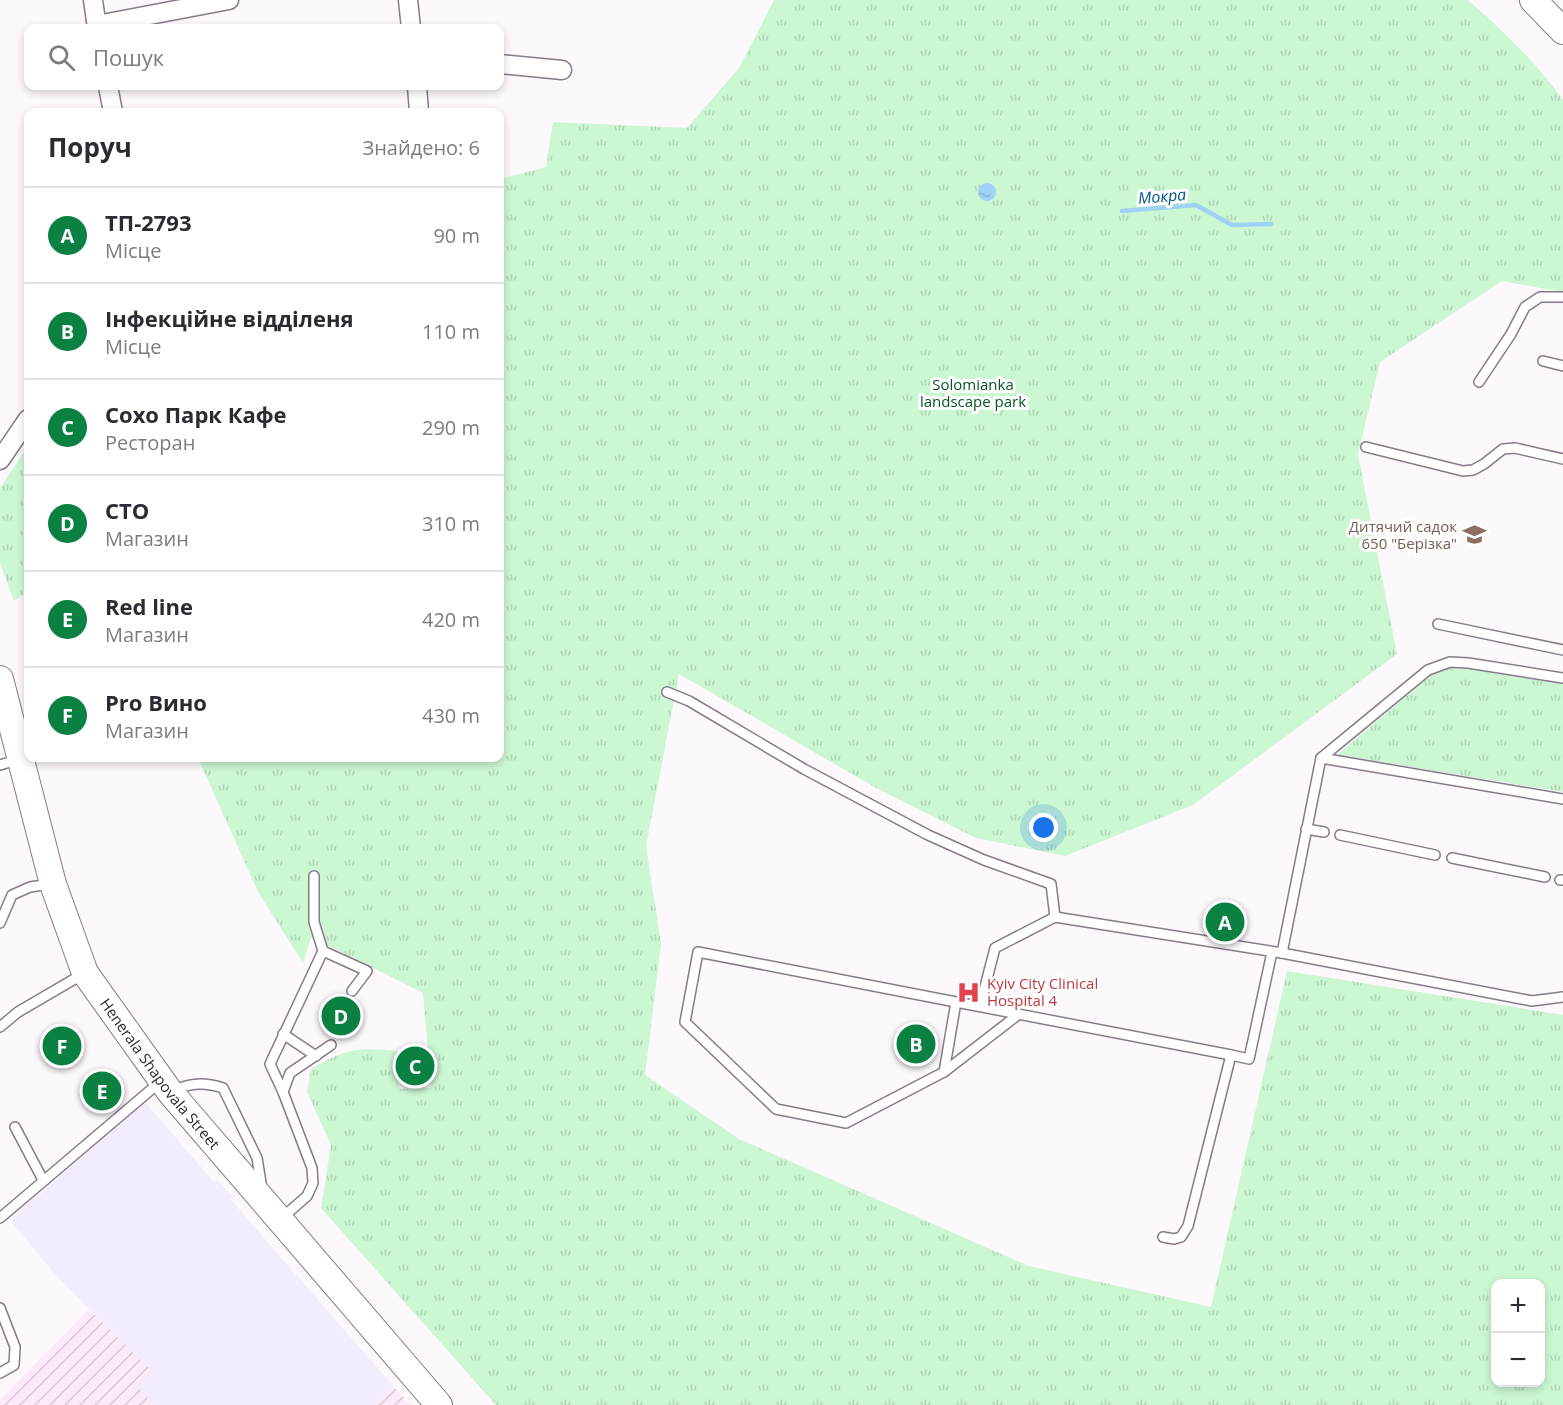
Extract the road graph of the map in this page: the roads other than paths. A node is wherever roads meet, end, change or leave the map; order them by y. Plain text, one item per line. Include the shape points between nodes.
1 (93, 0) edge
2 (229, 0) edge
3 (408, 0) edge
4 (1533, 0) edge
5 (97, 24) edge
6 (112, 24) edge
7 (411, 24) edge
8 (1563, 32) edge
9 (504, 64) edge
10 (562, 70) dead end
11 (109, 90) edge
12 (417, 90) edge
13 (112, 108) edge
14 (419, 108) edge
15 (1563, 297) edge
16 (1543, 361) dead end
17 (1563, 366) edge
18 (1479, 382) dead end
19 (24, 425) edge
20 (1366, 447) dead end
21 (1563, 459) edge
22 (0, 460) edge
23 (1438, 624) dead end
24 (1563, 650) edge
25 (1563, 678) edge
26 (0, 679) edge
27 (667, 692) dead end
28 (1321, 758) junction
29 (10, 762) edge
30 (1563, 799) edge
31 (1306, 829) junction
32 (1324, 832) dead end
33 (1340, 835) dead end
34 (1435, 855) dead end
35 (1452, 858) dead end
36 (314, 876) dead end
37 (1545, 877) dead end
38 (52, 884) junction
39 (1055, 917) junction
40 (0, 923) edge
41 (323, 951) junction
42 (1277, 953) junction
43 (85, 973) junction
44 (352, 991) dead end
45 (1563, 996) edge
46 (956, 1002) junction
47 (980, 1006) junction
48 (1019, 1014) junction
49 (0, 1027) edge
50 (283, 1034) junction
51 (331, 1045) dead end
52 (1231, 1055) junction
53 (316, 1056) junction
54 (944, 1072) junction
55 (165, 1086) junction
56 (283, 1092) junction
57 (15, 1127) dead end
58 (43, 1179) junction
59 (272, 1211) junction
60 (0, 1218) edge
61 (1163, 1237) dead end
62 (0, 1308) edge
63 (0, 1373) edge
64 (439, 1405) edge

1 - 5 street
2 - 6 street
3 - 7 street
4 - 8 street
9 - 10 street
11 - 13 street
12 - 14 street
15 - 18 lane via 1540,297 1525,307
16 - 17 lane
19 - 22 street
20 - 21 lane via 1463,471 1484,464 1503,449
23 - 24 lane
25 - 28 lane via 1450,662 1428,670
26 - 29 street, Henerala Shapovala Street
27 - 39 lane via 928,835 1051,884
28 - 30 lane
28 - 31 lane
29 - 38 street, Henerala Shapovala Street
31 - 32 lane
31 - 42 lane
33 - 34 lane
35 - 37 lane
36 - 41 lane via 314,922
38 - 40 lane via 12,895
38 - 43 street, Henerala Shapovala Street
39 - 42 lane
39 - 47 lane via 995,948
41 - 44 lane via 367,971
41 - 50 lane
42 - 45 lane via 1532,1001
42 - 52 lane via 1249,1059
43 - 49 lane via 18,1012
43 - 55 street, Henerala Shapovala Street
46 - 47 lane
46 - 54 lane
46 - 54 lane via 698,952 685,1022 776,1108 846,1123
47 - 48 lane
48 - 52 lane
48 - 54 lane
50 - 53 lane
50 - 56 lane via 270,1065
51 - 53 lane
52 - 61 lane via 1188,1226 1181,1237
53 - 56 lane via 290,1073
55 - 58 lane
55 - 59 street, Henerala Shapovala Street
55 - 59 lane via 208,1083 223,1089 257,1158
56 - 59 lane via 312,1168 313,1183 307,1197
57 - 58 lane
58 - 60 lane
59 - 64 street, Henerala Shapovala Street
62 - 63 lane via 15,1347 14,1365

